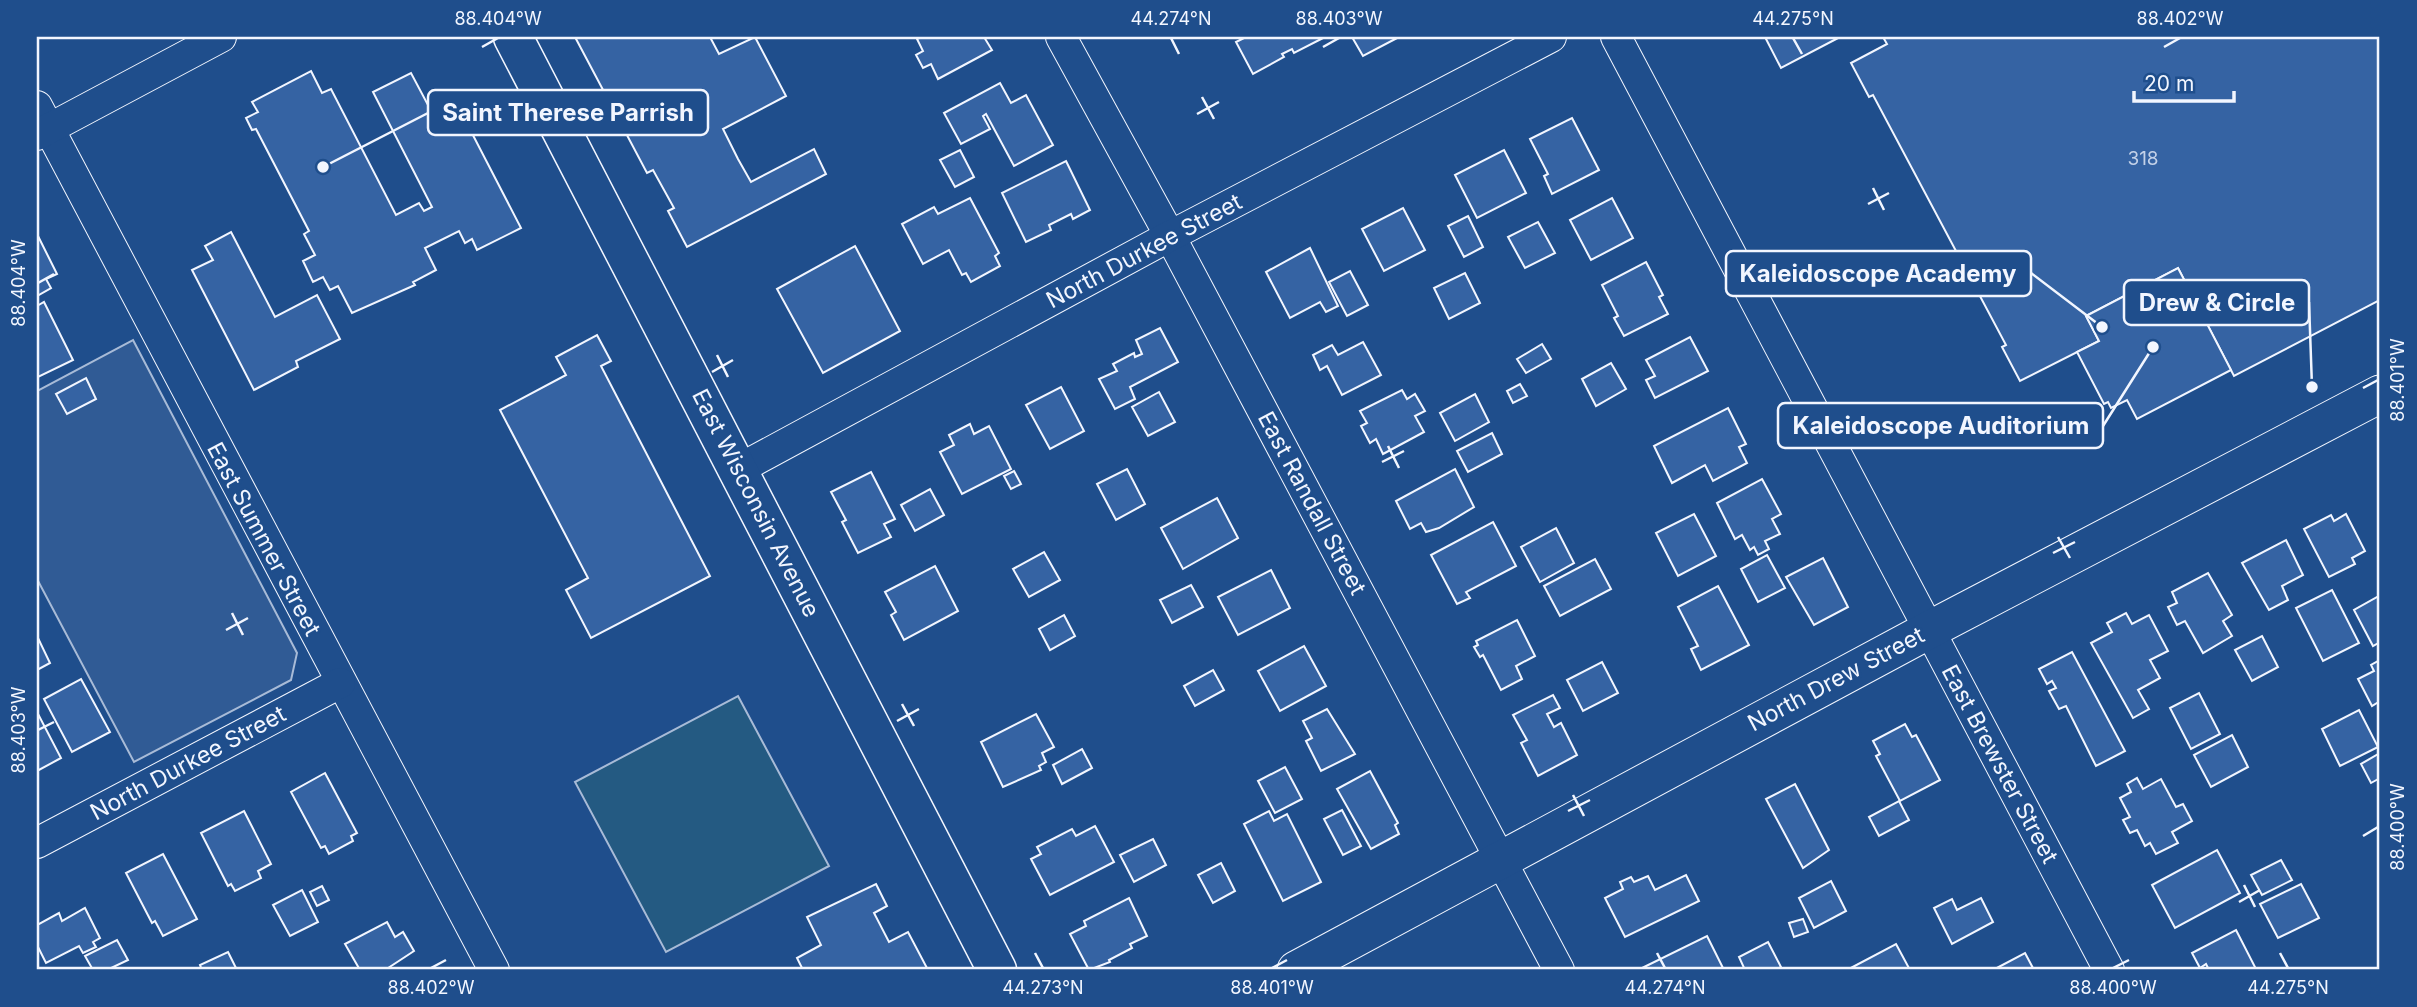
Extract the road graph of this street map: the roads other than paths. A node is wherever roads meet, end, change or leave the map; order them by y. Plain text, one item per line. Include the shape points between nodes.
1 (221, 37) edge
2 (513, 37) edge
3 (1061, 37) edge
4 (1551, 37) edge
5 (1616, 37) edge
6 (41, 123) edge
7 (1170, 236) junction
8 (2378, 400) edge
9 (739, 469) junction
10 (1928, 630) junction
11 (340, 683) junction
12 (37, 843) edge
13 (1501, 859) junction
14 (494, 970) edge
15 (997, 970) edge
16 (1296, 970) edge
17 (1559, 970) edge
18 (2109, 970) edge

1 - 6 street
2 - 9 main road, East Wisconsin Avenue
3 - 7 street, East Randall Street
4 - 7 street, North Durkee Street
5 - 10 street, East Brewster Street
6 - 11 street, East Summer Street
7 - 9 street, North Durkee Street
7 - 13 street, East Randall Street
8 - 10 street, North Drew Street
9 - 15 main road, East Wisconsin Avenue
10 - 13 street, North Drew Street
10 - 18 street, East Brewster Street
11 - 12 street, North Durkee Street
11 - 14 street, East Summer Street
13 - 16 street, North Drew Street
13 - 17 street, East Randall Street

